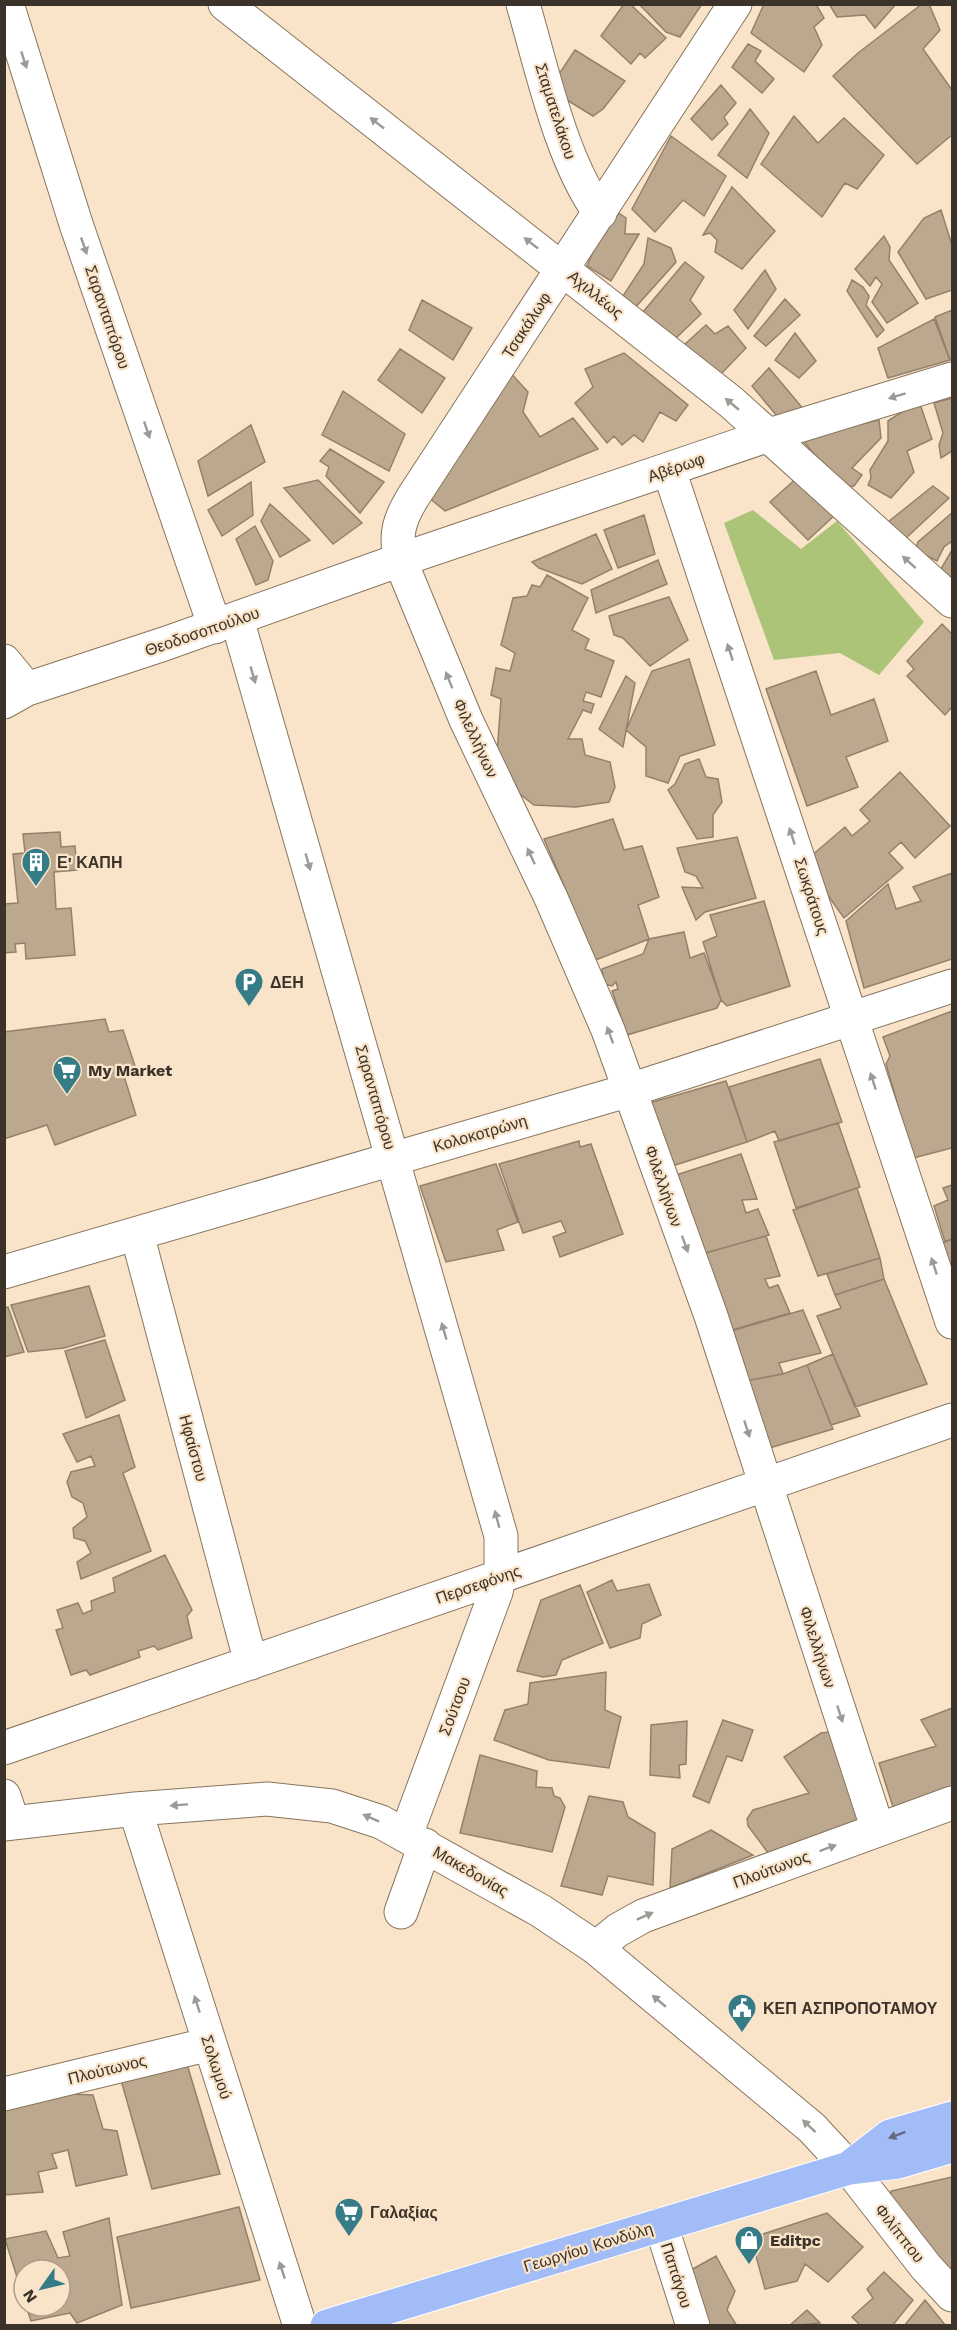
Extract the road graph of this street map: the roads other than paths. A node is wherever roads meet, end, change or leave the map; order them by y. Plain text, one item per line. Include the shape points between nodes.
1 (7, 4) edge
2 (225, 4) edge
3 (523, 4) edge
4 (735, 4) edge
5 (600, 213) junction
6 (564, 268) junction
7 (952, 379) edge
8 (769, 435) junction
9 (669, 470) junction
10 (400, 561) junction
11 (952, 601) edge
12 (226, 623) junction
13 (4, 661) edge
14 (16, 695) edge
15 (952, 986) edge
16 (852, 1018) junction
17 (630, 1090) junction
18 (394, 1157) junction
19 (137, 1234) junction
20 (4, 1272) edge
21 (952, 1322) edge
22 (952, 1420) edge
23 (765, 1485) junction
24 (500, 1576) junction
25 (251, 1663) junction
26 (4, 1748) edge
27 (952, 1803) edge
28 (135, 1809) junction
29 (7, 1814) edge
30 (878, 1830) junction
31 (415, 1840) junction
32 (401, 1912) dead end
33 (596, 1948) junction
34 (210, 2044) junction
35 (4, 2094) edge
36 (952, 2118) edge
37 (952, 2146) edge
38 (849, 2168) junction
39 (661, 2225) junction
40 (952, 2295) edge
41 (300, 2325) edge
42 (327, 2325) edge
43 (693, 2325) edge

1 -> 12 street, Σαρανταπόρου via 76,224
6 -> 2 street, Αχιλλέως
3 - 5 street, Σταματελάκου via 574,169
4 - 5 street, Τσακάλωφ
5 - 6 street, Τσακάλωφ
8 -> 6 street, Αχιλλέως
6 - 10 street, Τσακάλωφ via 401,516 397,542
7 -> 8 street, Αβέρωφ
8 - 9 street, Αβέρωφ
11 -> 8 street, Αχιλλέως
9 - 10 street, Αβέρωφ
16 -> 9 street, Σωκράτους
10 - 12 street, Θεοδοσοπούλου
17 -> 10 street, Φιλελλήνων via 592,990 466,720
12 - 14 street, Θεοδοσοπούλου
12 -> 18 street, Σαρανταπόρου
13 - 14 street
15 - 16 street, Κολοκοτρώνη
16 - 17 street, Κολοκοτρώνη
21 -> 16 street, Σωκράτους
17 - 18 street, Κολοκοτρώνη
17 -> 23 street, Φιλελλήνων via 711,1316
18 - 19 street, Κολοκοτρώνη
24 -> 18 street, Σαρανταπόρου via 500,1530
19 - 20 street, Κολοκοτρώνη
19 - 25 street, Ηφαίστου
22 - 23 street, Περσεφόνης
23 - 24 street, Περσεφόνης
23 -> 30 street, Φιλελλήνων
24 - 25 street, Περσεφόνης
24 - 31 street, Σούτσου
25 - 26 street, Περσεφόνης
27 - 30 street, Πλούτωνος
28 - 29 street, Μακεδονίας
31 -> 28 street, Μακεδονίας via 361,1814 297,1801 254,1799
34 -> 28 street, Σολωμού
33 -> 30 street, Πλούτωνος via 643,1916
31 - 32 street, Σούτσου
31 - 33 street, Μακεδονίας via 567,1927
38 -> 33 street, Μακεδονίας via 812,2128
34 - 35 street, Πλούτωνος
41 -> 34 street, Σολωμού
36 -> 38 main road, Γεωργίου Κονδύλη via 890,2136
37 - 38 main road, Γεωργίου Κονδύλη via 898,2162
38 - 39 main road, Γεωργίου Κονδύλη
38 - 40 street, Φιλίππου
39 - 42 main road, Γεωργίου Κονδύλη
39 - 43 street, Παπάγου

